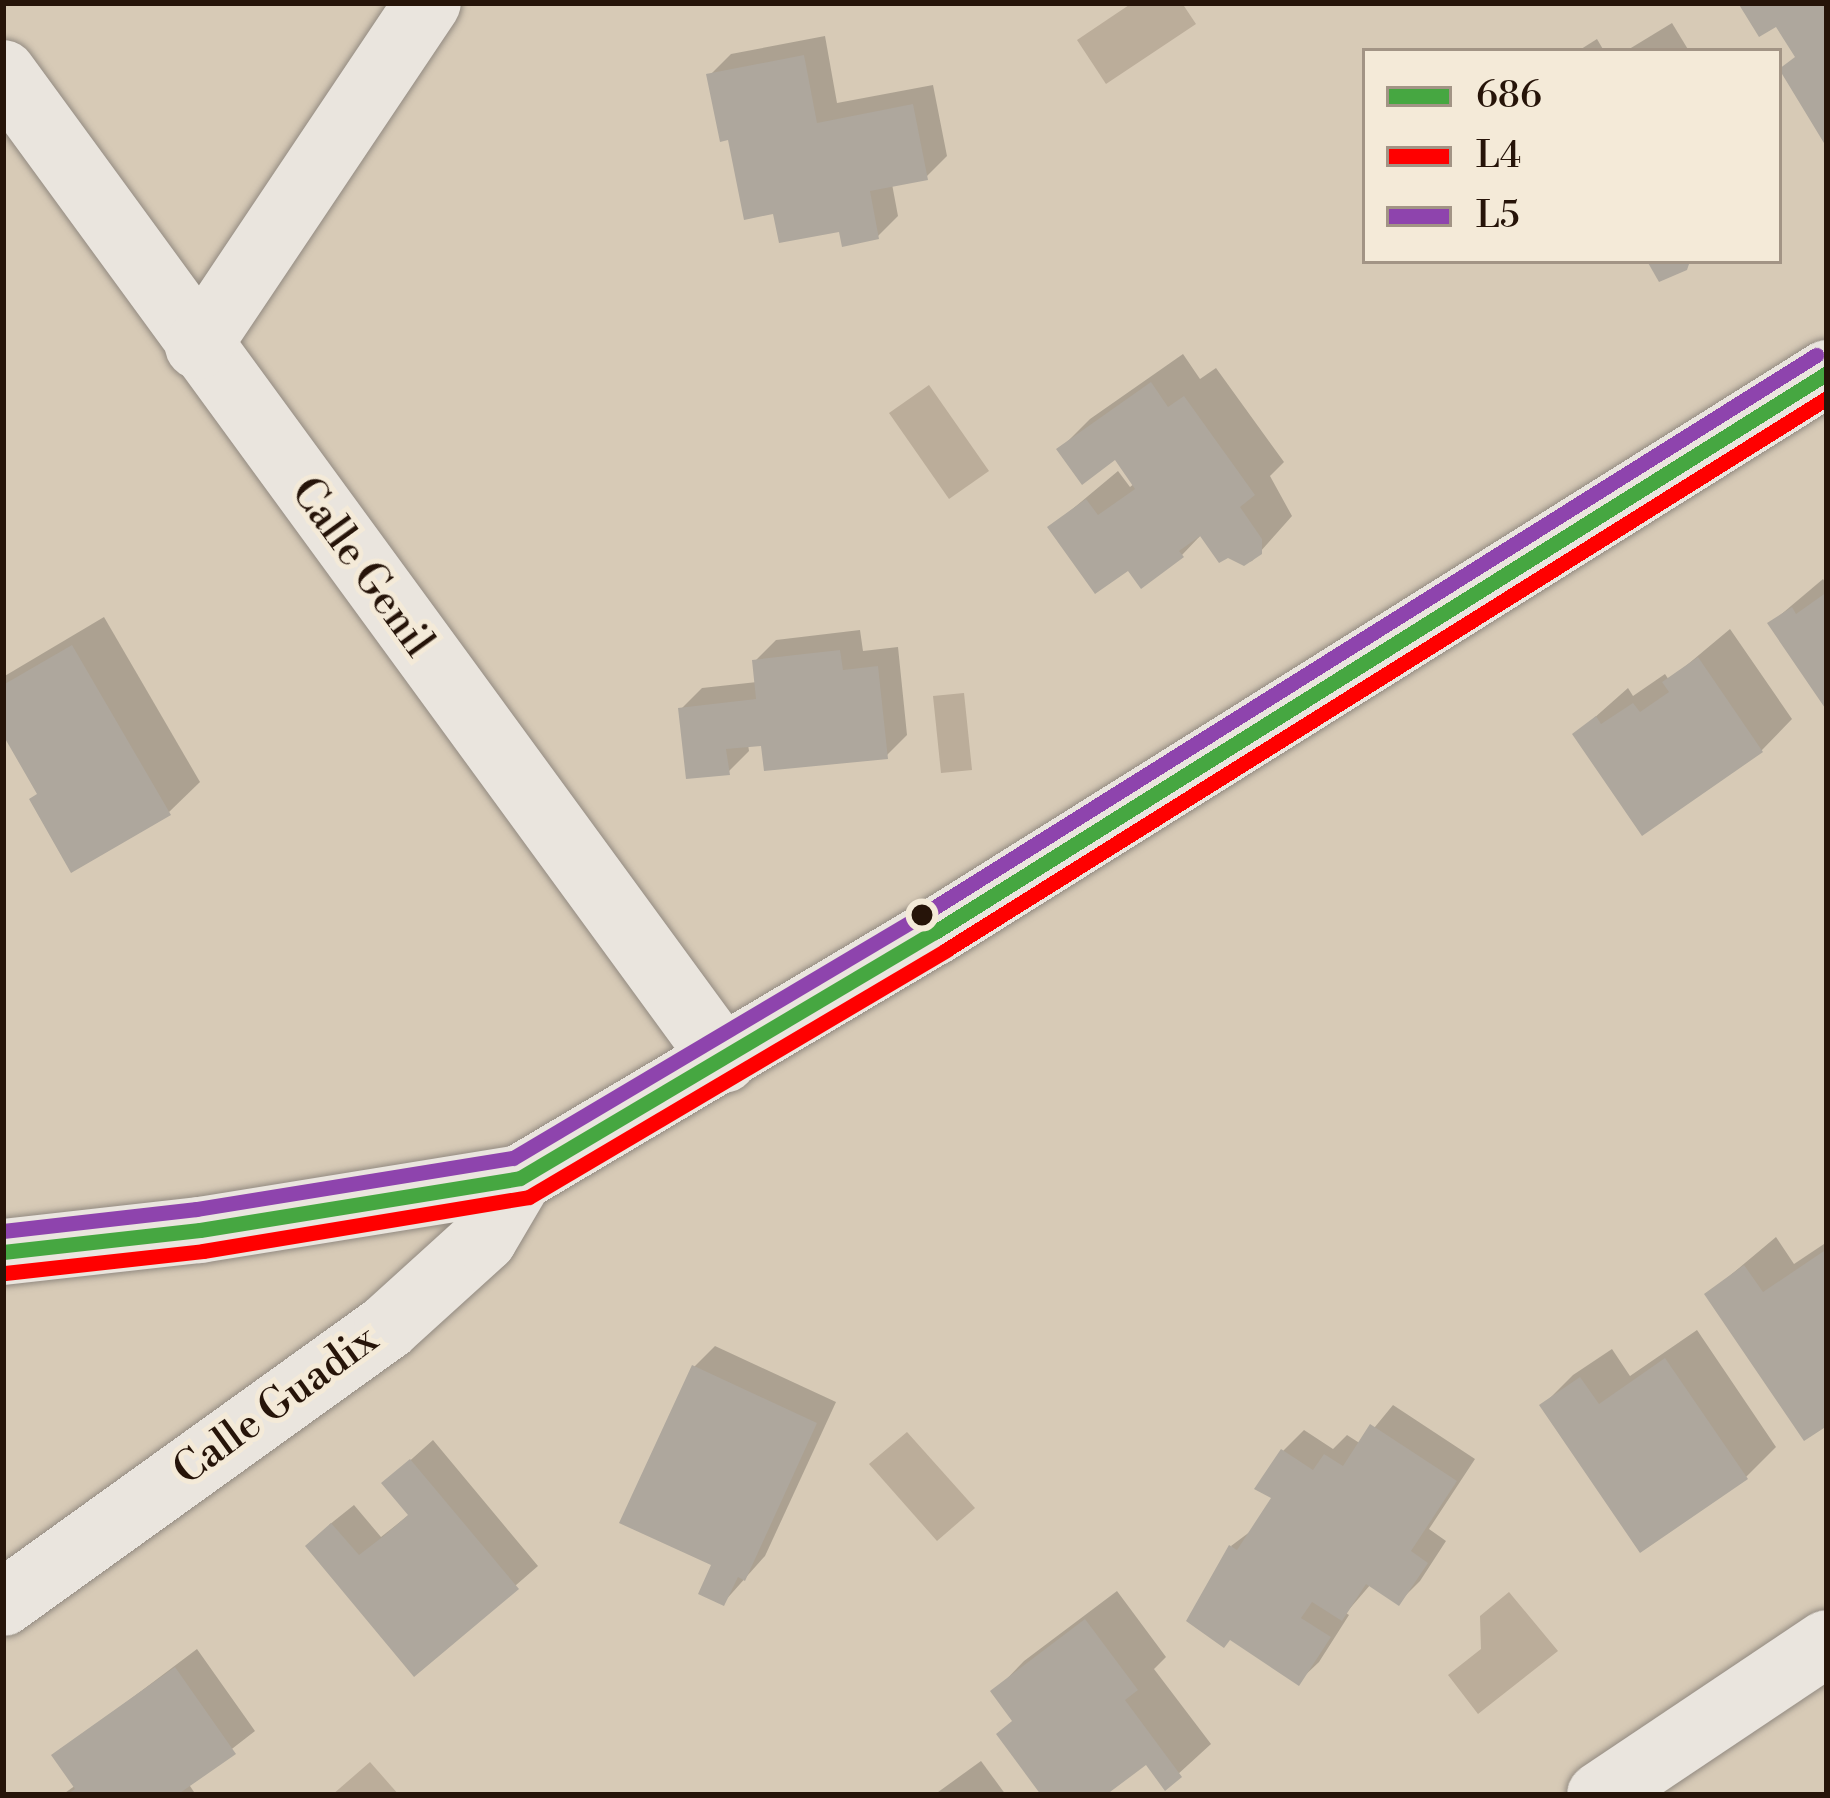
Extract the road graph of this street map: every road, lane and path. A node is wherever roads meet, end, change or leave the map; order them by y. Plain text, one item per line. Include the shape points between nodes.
1 (428, 3) edge
2 (3, 73) edge
3 (198, 346) junction
4 (1827, 373) edge
5 (724, 1060) junction
6 (520, 1178) junction
7 (3, 1252) edge
8 (3, 1603) edge
9 (1827, 1643) edge
10 (1600, 1795) edge

1 - 3 street
2 - 3 street, Calle Genil
3 - 5 street, Calle Genil
4 - 5 street
5 - 6 street
6 - 7 street via 200,1230
6 - 8 street, Calle Guadix via 484,1239 386,1327
9 - 10 street

